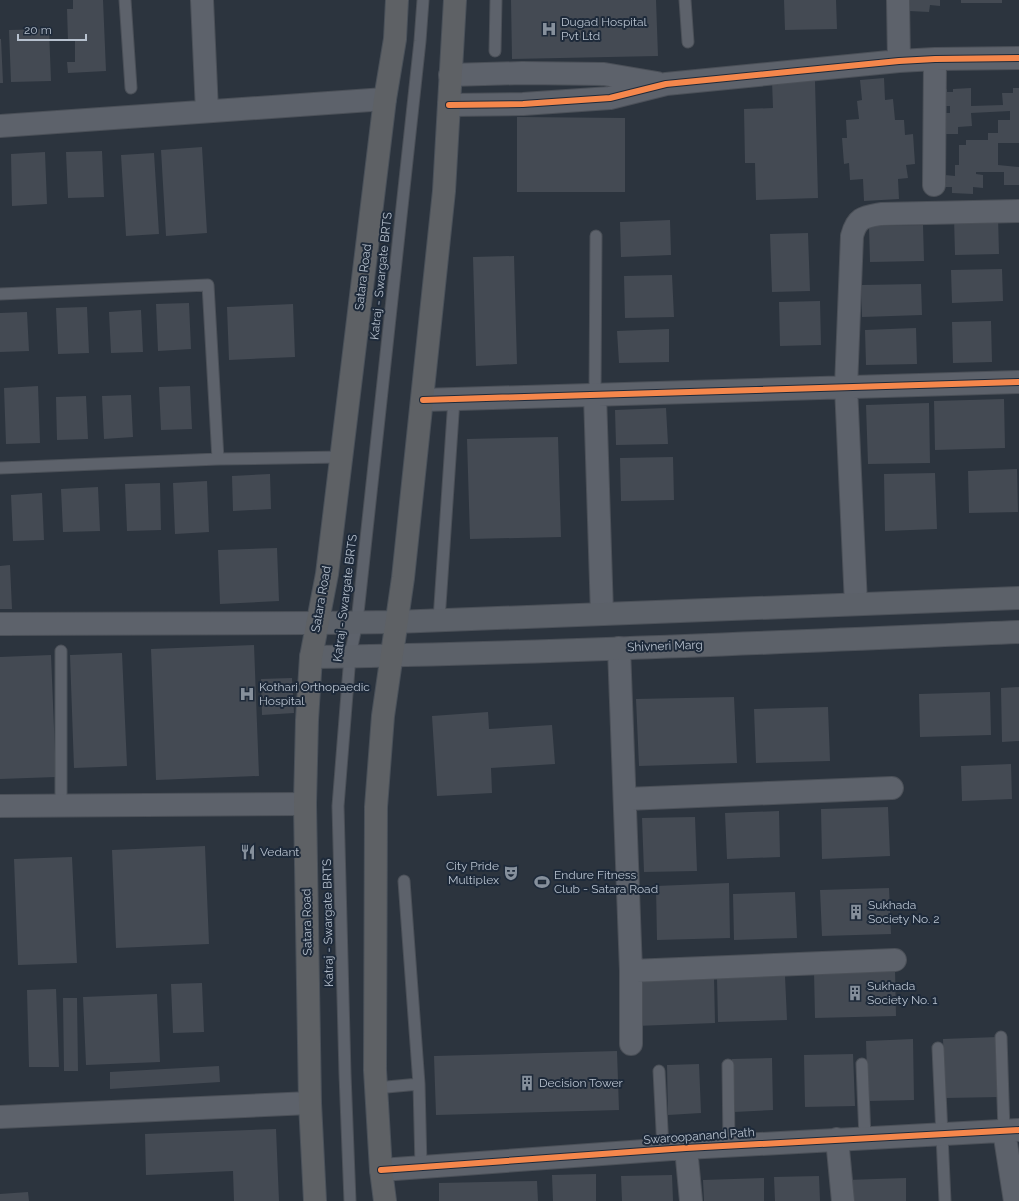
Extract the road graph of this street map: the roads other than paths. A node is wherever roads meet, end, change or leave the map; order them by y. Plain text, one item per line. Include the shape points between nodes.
1 (125, 0) edge
2 (202, 0) edge
3 (397, 0) edge
4 (423, 0) edge
5 (455, 0) edge
6 (496, 0) edge
7 (685, 0) edge
8 (898, 0) edge
9 (688, 42) dead end
10 (495, 51) dead end
11 (1019, 58) edge
12 (935, 59) junction
13 (899, 61) junction
14 (450, 75) junction
15 (666, 84) junction
16 (131, 88) dead end
17 (385, 99) junction
18 (449, 105) junction
19 (207, 111) junction
20 (0, 126) edge
21 (934, 184) dead end
22 (1019, 211) edge
23 (596, 236) dead end
24 (0, 294) edge
25 (1019, 382) edge
26 (846, 387) junction
27 (595, 395) junction
28 (454, 399) junction
29 (423, 400) junction
30 (341, 457) junction
31 (218, 459) junction
32 (0, 468) edge
33 (1019, 598) edge
34 (856, 604) junction
35 (602, 614) junction
36 (439, 620) junction
37 (357, 622) junction
38 (395, 622) junction
39 (317, 623) junction
40 (0, 624) edge
41 (1019, 632) edge
42 (619, 648) junction
43 (61, 651) dead end
44 (350, 656) junction
45 (391, 656) junction
46 (311, 657) junction
47 (892, 788) dead end
48 (626, 799) junction
49 (305, 804) junction
50 (61, 805) junction
51 (0, 806) edge
52 (404, 881) dead end
53 (895, 960) dead end
54 (631, 971) junction
55 (1001, 1037) dead end
56 (631, 1044) dead end
57 (938, 1048) dead end
58 (862, 1064) dead end
59 (728, 1065) dead end
60 (659, 1071) dead end
61 (419, 1084) junction
62 (376, 1088) junction
63 (310, 1103) junction
64 (0, 1117) edge
65 (1012, 1130) edge
66 (942, 1134) junction
67 (865, 1138) junction
68 (838, 1139) junction
69 (729, 1145) junction
70 (686, 1148) junction
71 (663, 1149) junction
72 (422, 1167) junction
73 (381, 1170) junction
74 (314, 1201) edge
75 (350, 1201) edge
76 (385, 1201) edge
77 (691, 1201) edge
78 (843, 1201) edge
79 (945, 1201) edge
80 (1015, 1201) edge

1 - 16 lane
2 - 19 street
3 - 17 highway, Satara Road via 395,39
4 - 37 lane, Katraj - Swargate BRTS
5 - 14 highway
6 - 10 lane
7 - 9 lane
8 - 13 street
11 - 12 street
12 - 13 street
12 - 21 street
13 - 15 street
14 - 15 street via 604,74
14 - 18 highway
15 - 18 street via 610,98 523,104
17 - 19 street
17 - 30 highway, Satara Road
18 - 29 highway via 444,191
19 - 20 street
22 - 26 street via 882,214 872,215 857,222 852,236
23 - 27 lane
24 - 31 lane via 208,285
25 - 26 street
26 - 27 street
26 - 34 street
27 - 28 street
27 - 35 street
28 - 29 street
28 - 36 lane
29 - 38 highway
30 - 31 lane
30 - 39 highway, Satara Road via 327,574
31 - 32 lane
33 - 34 main road
34 - 35 main road
35 - 36 main road
36 - 38 main road
37 - 38 main road
37 - 39 main road
37 - 44 lane, Katraj - Swargate BRTS
38 - 45 highway
39 - 40 street
39 - 46 highway, Satara Road
41 - 42 main road, Shivneri Marg
42 - 45 main road, Shivneri Marg
42 - 48 street
43 - 50 lane
44 - 45 main road, Shivneri Marg
44 - 46 main road, Shivneri Marg
44 - 75 lane, Katraj - Swargate BRTS via 338,806
45 - 62 highway via 383,716 376,807
46 - 49 highway, Satara Road
47 - 48 street
48 - 54 street
49 - 50 street
49 - 63 highway, Satara Road
50 - 51 street
52 - 61 lane
53 - 54 street
54 - 56 street
55 - 65 lane
57 - 66 lane
58 - 67 lane
59 - 69 lane
60 - 71 lane
61 - 62 lane
61 - 72 lane
62 - 73 highway
63 - 64 street
63 - 74 highway, Satara Road
65 - 66 street, Swaroopanand Path
65 - 80 street
66 - 67 street, Swaroopanand Path
66 - 79 lane
67 - 68 street, Swaroopanand Path
68 - 69 street, Swaroopanand Path
68 - 78 street
69 - 70 street, Swaroopanand Path
70 - 71 street, Swaroopanand Path
70 - 77 street
71 - 72 street, Swaroopanand Path
72 - 73 street, Swaroopanand Path
73 - 76 highway

